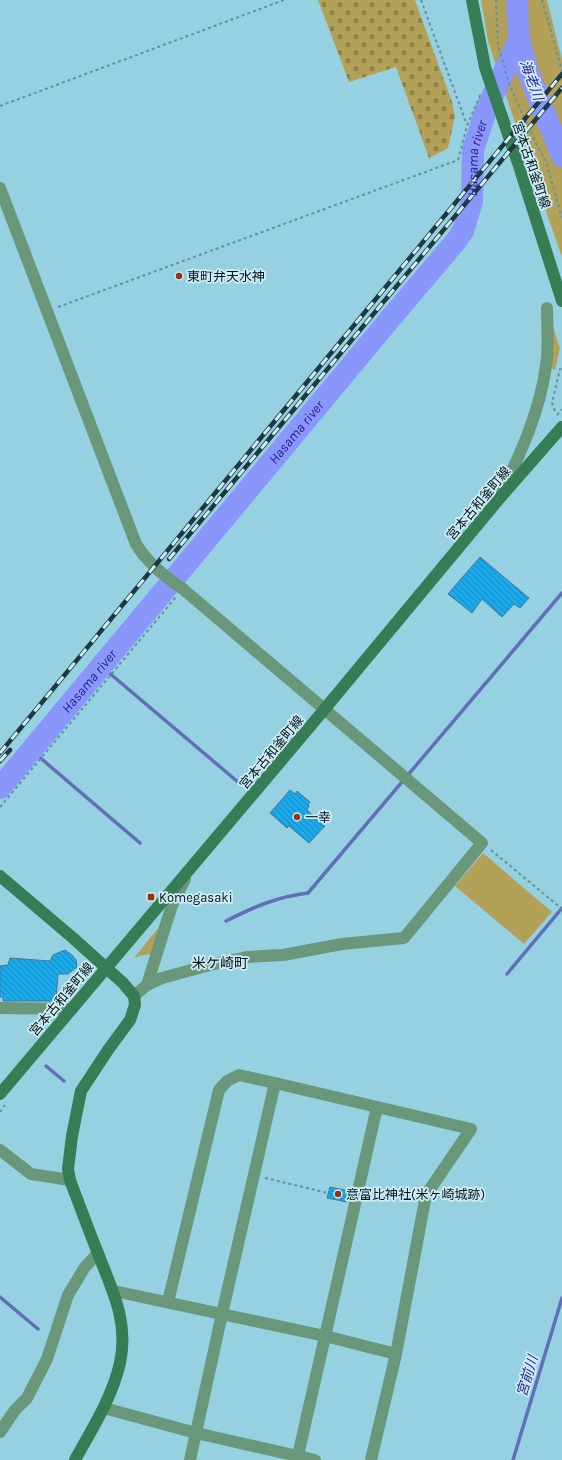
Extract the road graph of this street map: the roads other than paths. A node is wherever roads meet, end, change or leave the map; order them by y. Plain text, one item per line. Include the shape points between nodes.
1 (472, 0) edge
2 (0, 188) edge
3 (562, 302) edge
4 (547, 308) dead end
5 (562, 427) edge
6 (499, 499) junction
7 (326, 709) junction
8 (189, 870) junction
9 (0, 876) edge
10 (106, 968) junction
11 (149, 979) junction
12 (134, 996) junction
13 (0, 1008) edge
14 (72, 1009) junction
15 (276, 1083) junction
16 (0, 1094) edge
17 (377, 1107) junction
18 (0, 1150) edge
19 (70, 1180) junction
20 (98, 1253) junction
21 (114, 1291) junction
22 (168, 1302) junction
23 (222, 1314) junction
24 (325, 1336) junction
25 (396, 1354) junction
26 (104, 1408) junction
27 (0, 1432) edge
28 (196, 1433) junction
29 (298, 1458) edge
30 (76, 1460) edge
31 (190, 1460) edge
32 (315, 1460) edge
33 (371, 1460) edge

1 - 3 street, 宮本古和釜町線 via 497,106
2 - 7 street via 142,555
4 - 6 street via 546,366 535,416
5 - 6 street, 宮本古和釜町線
6 - 7 street, 宮本古和釜町線
7 - 8 street, 宮本古和釜町線
7 - 11 street via 482,843 404,938 342,944 283,955 247,957
8 - 10 street, 宮本古和釜町線
8 - 11 street via 169,915
9 - 10 street
10 - 12 street
10 - 14 street, 宮本古和釜町線
11 - 12 street
12 - 19 street via 135,1005 130,1020 81,1091 72,1136 68,1169
13 - 14 street
14 - 16 street, 宮本古和釜町線
15 - 17 street
15 - 22 street via 240,1075 227,1081 219,1090
15 - 23 street
17 - 24 street
17 - 25 street via 471,1129 426,1195
18 - 19 street via 31,1174
19 - 20 street
20 - 21 street
20 - 27 street via 85,1267 68,1296 47,1358 27,1398
21 - 22 street
21 - 26 street via 120,1313 123,1343 120,1364
22 - 23 street
23 - 24 street
23 - 28 street
24 - 25 street
24 - 29 street
25 - 33 street
26 - 28 street
26 - 30 street
28 - 29 street
28 - 31 street
29 - 32 street

